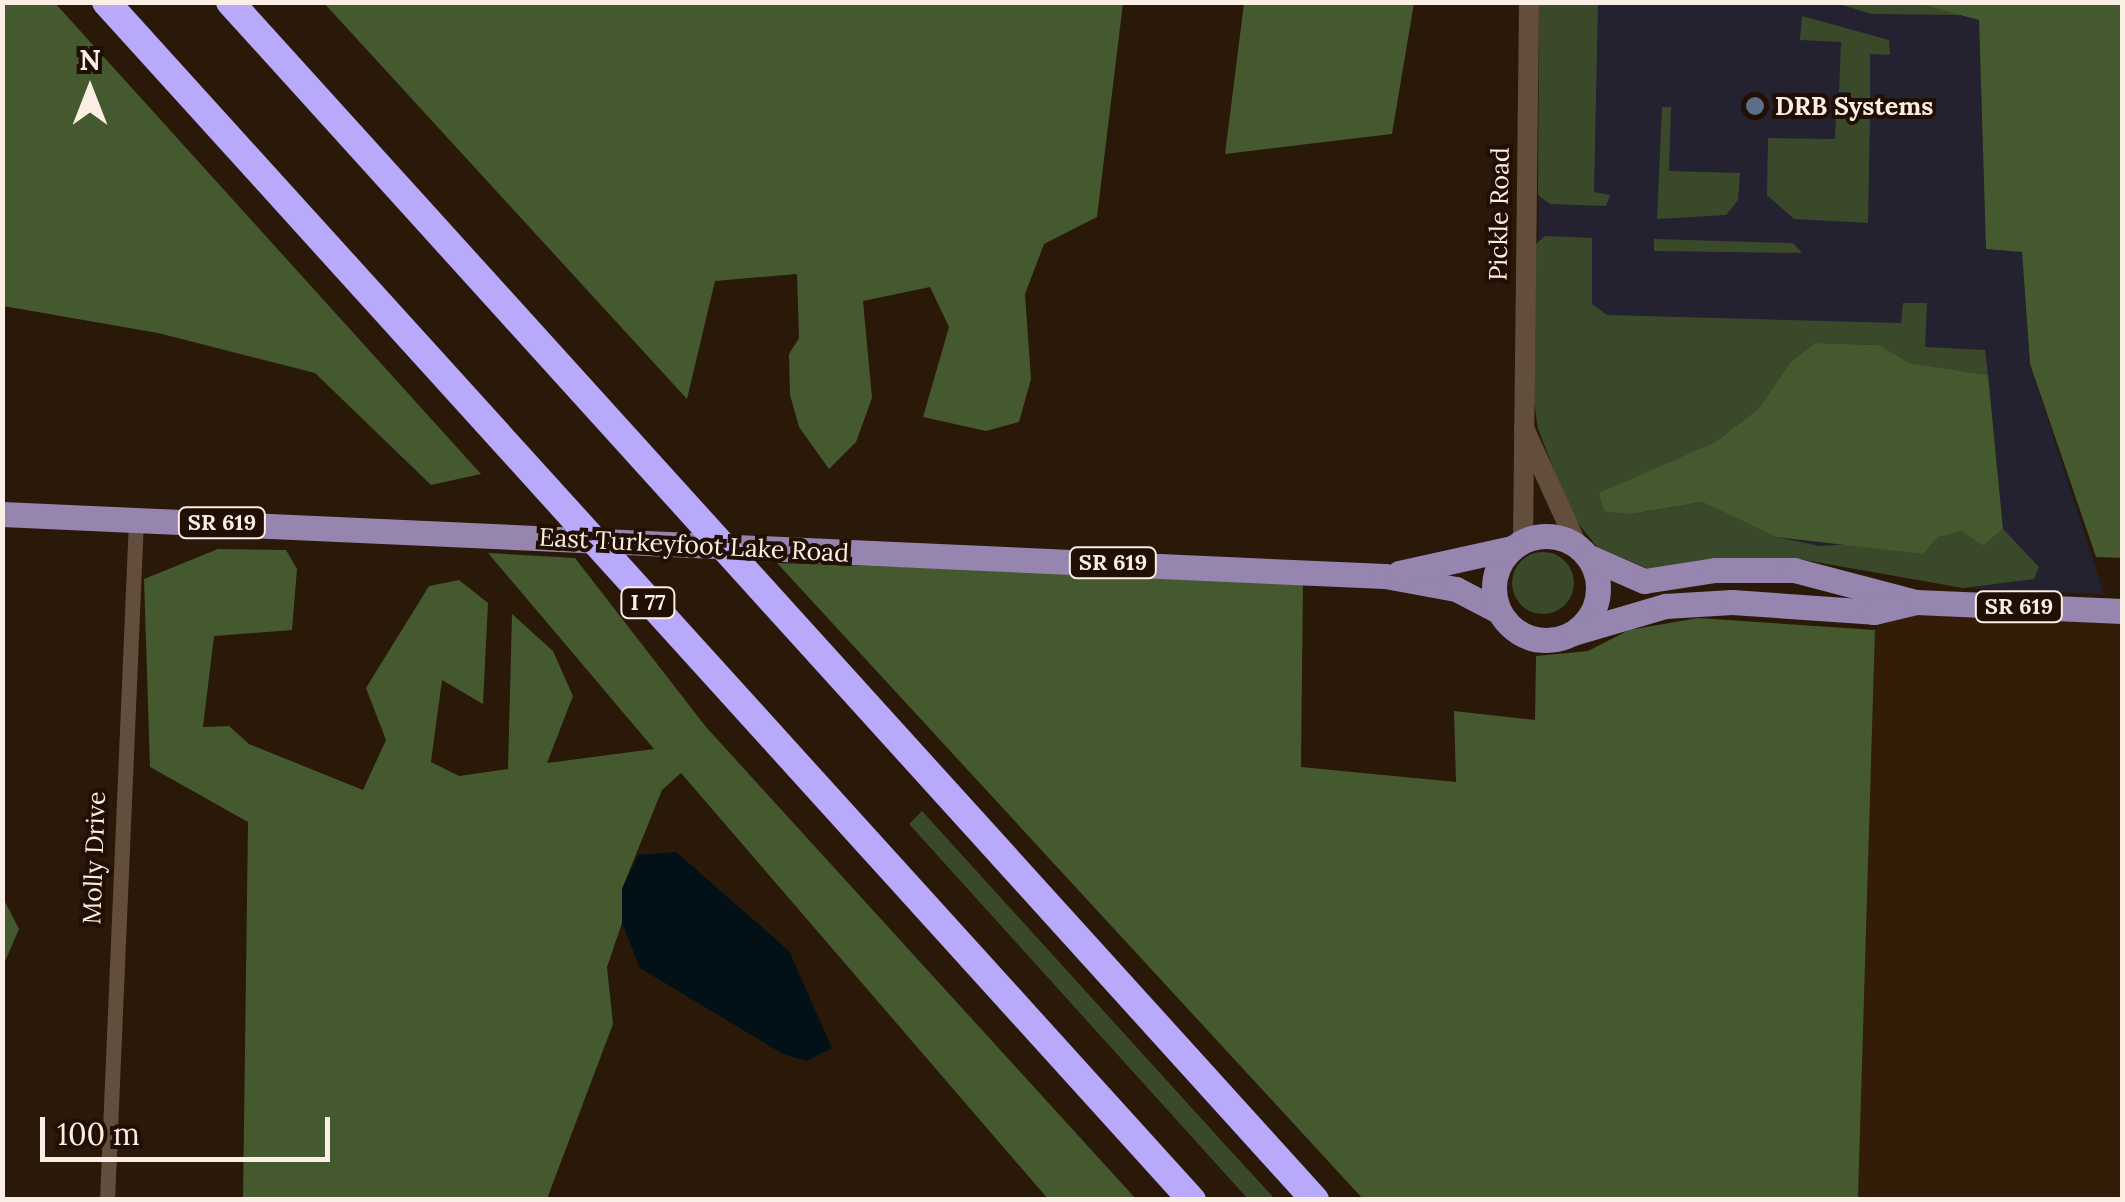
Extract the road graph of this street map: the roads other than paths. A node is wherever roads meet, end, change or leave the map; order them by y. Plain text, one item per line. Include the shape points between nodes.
1 (106, 2) edge
2 (230, 2) edge
3 (1530, 2) edge
4 (1524, 426) junction
5 (2, 514) edge
6 (136, 520) junction
7 (1517, 544) junction
8 (1583, 551) junction
9 (1384, 576) junction
10 (1916, 602) junction
11 (1498, 611) junction
12 (2122, 611) edge
13 (1574, 634) junction
14 (107, 1200) edge
15 (1192, 1200) edge
16 (1314, 1200) edge

1 - 15 highway, I 77
2 - 16 highway
3 - 4 street, Pickle Road
4 - 7 street, Pickle Road
4 - 8 street, Pickle Road
5 - 6 main road, East Turkeyfoot Lake Road / SR 619
6 - 9 main road, East Turkeyfoot Lake Road / SR 619
6 - 14 street, Molly Drive
7 - 8 main road via 1544,535
7 - 9 main road, East Turkeyfoot Lake Road
7 - 11 main road via 1494,577
8 - 10 main road via 1644,581 1714,570 1794,570
8 - 13 main road via 1597,573 1596,607
9 - 11 main road, East Turkeyfoot Lake Road via 1456,589
10 - 12 main road, SR 619
10 - 13 main road via 1874,612 1732,602 1665,606
11 - 13 main road via 1523,636 1557,640

